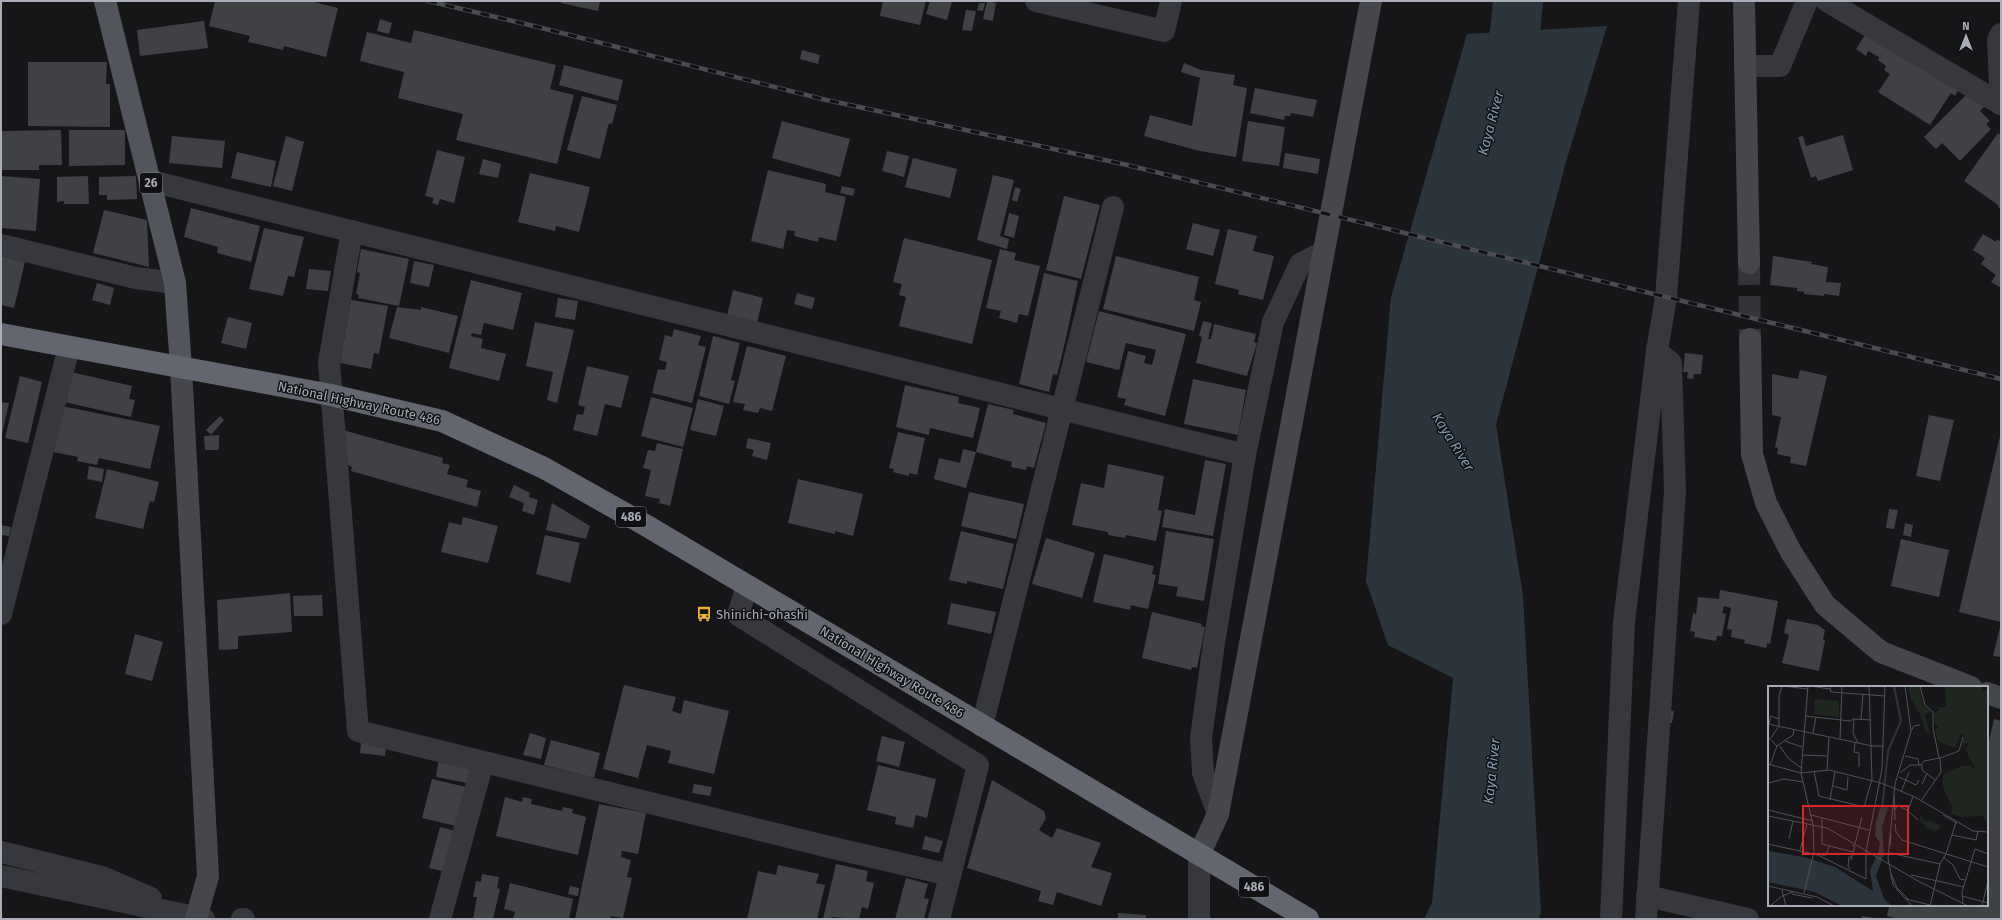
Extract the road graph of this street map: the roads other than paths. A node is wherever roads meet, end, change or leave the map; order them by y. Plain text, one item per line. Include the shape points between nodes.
1 (106, 1) edge
2 (1036, 1) edge
3 (1171, 1) edge
4 (1372, 1) edge
5 (1689, 1) edge
6 (1744, 1) edge
7 (1808, 1) edge
8 (1827, 1) edge
9 (2001, 34) edge
10 (1745, 66) junction
11 (2001, 104) edge
12 (151, 181) junction
13 (1113, 207) dead end
14 (352, 231) junction
15 (1, 245) edge
16 (1323, 252) junction
17 (1749, 264) tunnel mouth
18 (175, 284) junction
19 (1, 334) edge
20 (1750, 339) tunnel mouth
21 (69, 347) junction
22 (1657, 351) junction
23 (181, 368) junction
24 (331, 395) junction
25 (1062, 409) junction
26 (1244, 455) junction
27 (747, 586) junction
28 (1, 614) edge
29 (1968, 686) edge
30 (1988, 693) edge
31 (2001, 698) edge
32 (982, 726) junction
33 (483, 762) junction
34 (1218, 814) junction
35 (1, 852) edge
36 (1200, 855) junction
37 (950, 875) junction
38 (1, 876) edge
39 (1647, 896) junction
40 (199, 918) edge
41 (440, 919) edge
42 (939, 919) edge
43 (1199, 919) edge
44 (1308, 919) edge
45 (1611, 919) edge
46 (1646, 919) edge
47 (1748, 919) edge

1 - 12 main road, 26
2 - 3 street via 1164,31
4 - 16 street
5 - 22 street via 1666,297
6 - 10 street
7 - 10 street via 1780,66
8 - 11 street
9 - 11 street via 1998,40
10 - 17 street
12 - 14 street
12 - 18 main road, 26
13 - 25 street
14 - 24 street via 329,362
14 - 25 street
15 - 18 street via 136,278
16 - 26 street via 1300,264 1273,322
16 - 34 street
18 - 23 main road, 26
19 - 21 highway, National Highway Route 486 / 486
20 - 29 street via 1752,454 1766,503 1791,552 1825,605 1881,652
21 - 23 highway, National Highway Route 486 / 486
21 - 28 street
22 - 39 street via 1671,363 1675,491
22 - 45 street via 1624,622
23 - 24 highway, National Highway Route 486 / 486
23 - 40 street via 208,876
24 - 27 highway, National Highway Route 486 / 486 via 449,424 544,468
24 - 33 street via 358,731
25 - 26 street
25 - 32 street
26 - 34 street via 1201,738 1203,773
27 - 32 highway, National Highway Route 486 / 486
27 - 37 street via 738,615 978,765
30 - 31 street
32 - 36 highway, National Highway Route 486 / 486
33 - 37 street
33 - 41 street
34 - 36 street
35 - 40 street via 105,878
36 - 43 street
36 - 44 highway, National Highway Route 486 / 486
37 - 42 street
38 - 40 street
39 - 46 street
39 - 47 street

